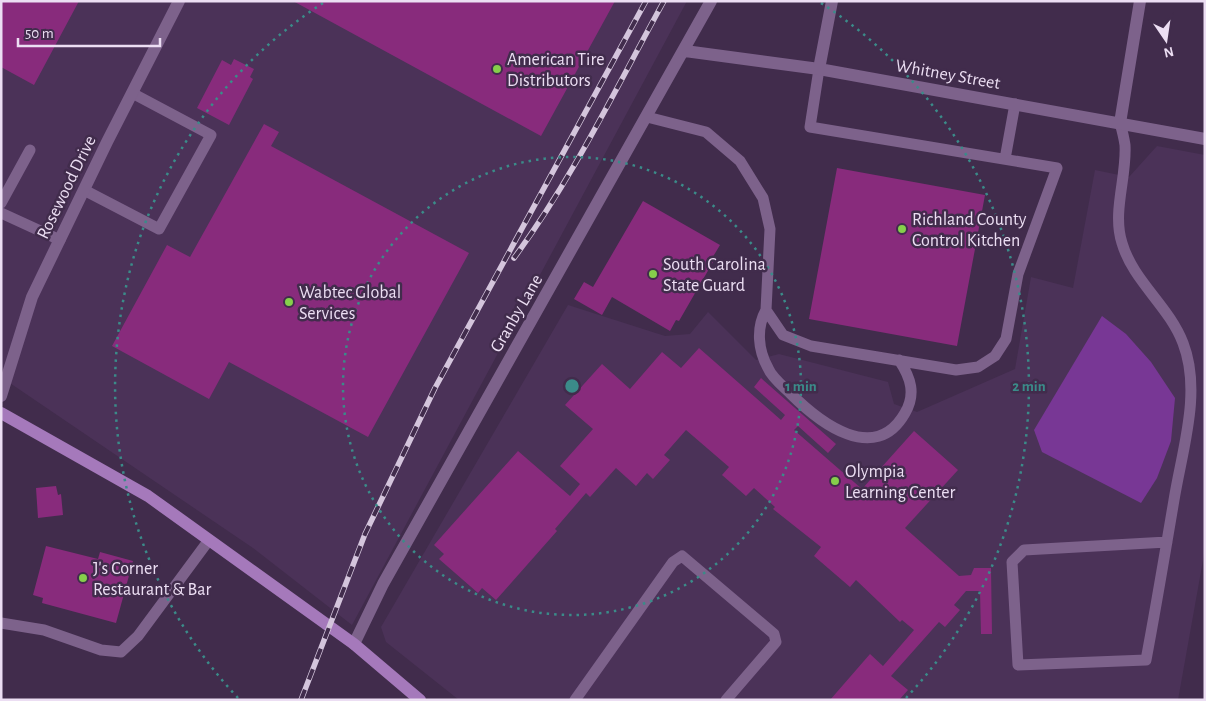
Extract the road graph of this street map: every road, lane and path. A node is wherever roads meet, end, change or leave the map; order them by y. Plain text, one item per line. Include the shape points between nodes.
1 (179, 1) edge
2 (711, 1) edge
3 (832, 1) edge
4 (1140, 1) edge
5 (685, 50) junction
6 (819, 69) junction
7 (132, 93) junction
8 (1015, 104) junction
9 (647, 117) junction
10 (1120, 123) junction
11 (1205, 139) edge
12 (30, 150) dead end
13 (1005, 160) junction
14 (84, 190) junction
15 (1, 203) edge
16 (1, 213) edge
17 (60, 240) junction
18 (766, 310) junction
19 (900, 360) junction
20 (1, 396) edge
21 (1, 413) edge
22 (209, 540) junction
23 (1168, 542) junction
24 (1, 623) edge
25 (354, 644) junction
26 (420, 700) edge
27 (575, 700) edge
28 (726, 700) edge

1 - 7 street, Rosewood Drive
2 - 5 street, Granby Lane
3 - 6 street
4 - 10 street
5 - 6 street, Whitney Street
5 - 9 street, Granby Lane
6 - 8 street, Whitney Street
6 - 13 lane via 810,127
7 - 14 street, Rosewood Drive
7 - 14 lane via 210,135 159,229
8 - 10 street, Whitney Street
8 - 13 lane
9 - 18 lane via 706,132 740,161 763,198 770,229
9 - 25 street, Granby Lane via 383,584
10 - 11 street, Whitney Street
10 - 23 lane via 1125,145 1118,221 1121,243 1132,267 1171,319 1183,344 1189,368 1186,445
12 - 15 lane
13 - 19 lane via 1057,168 1018,274 1006,338 995,356 978,367 956,370
14 - 17 street, Rosewood Drive
16 - 17 lane
17 - 20 street, Rosewood Drive via 32,297
18 - 19 lane via 783,335 811,346
18 - 19 lane via 760,321 759,334 768,370 812,414 846,434 876,437 891,429 903,416 912,393 908,374
21 - 22 main road via 148,496
22 - 24 lane via 138,636 121,652 101,650 44,630
22 - 25 main road
23 - 23 lane via 1146,660 1018,665 1012,562 1024,550
25 - 26 main road
27 - 28 lane via 673,562 682,556 776,639

